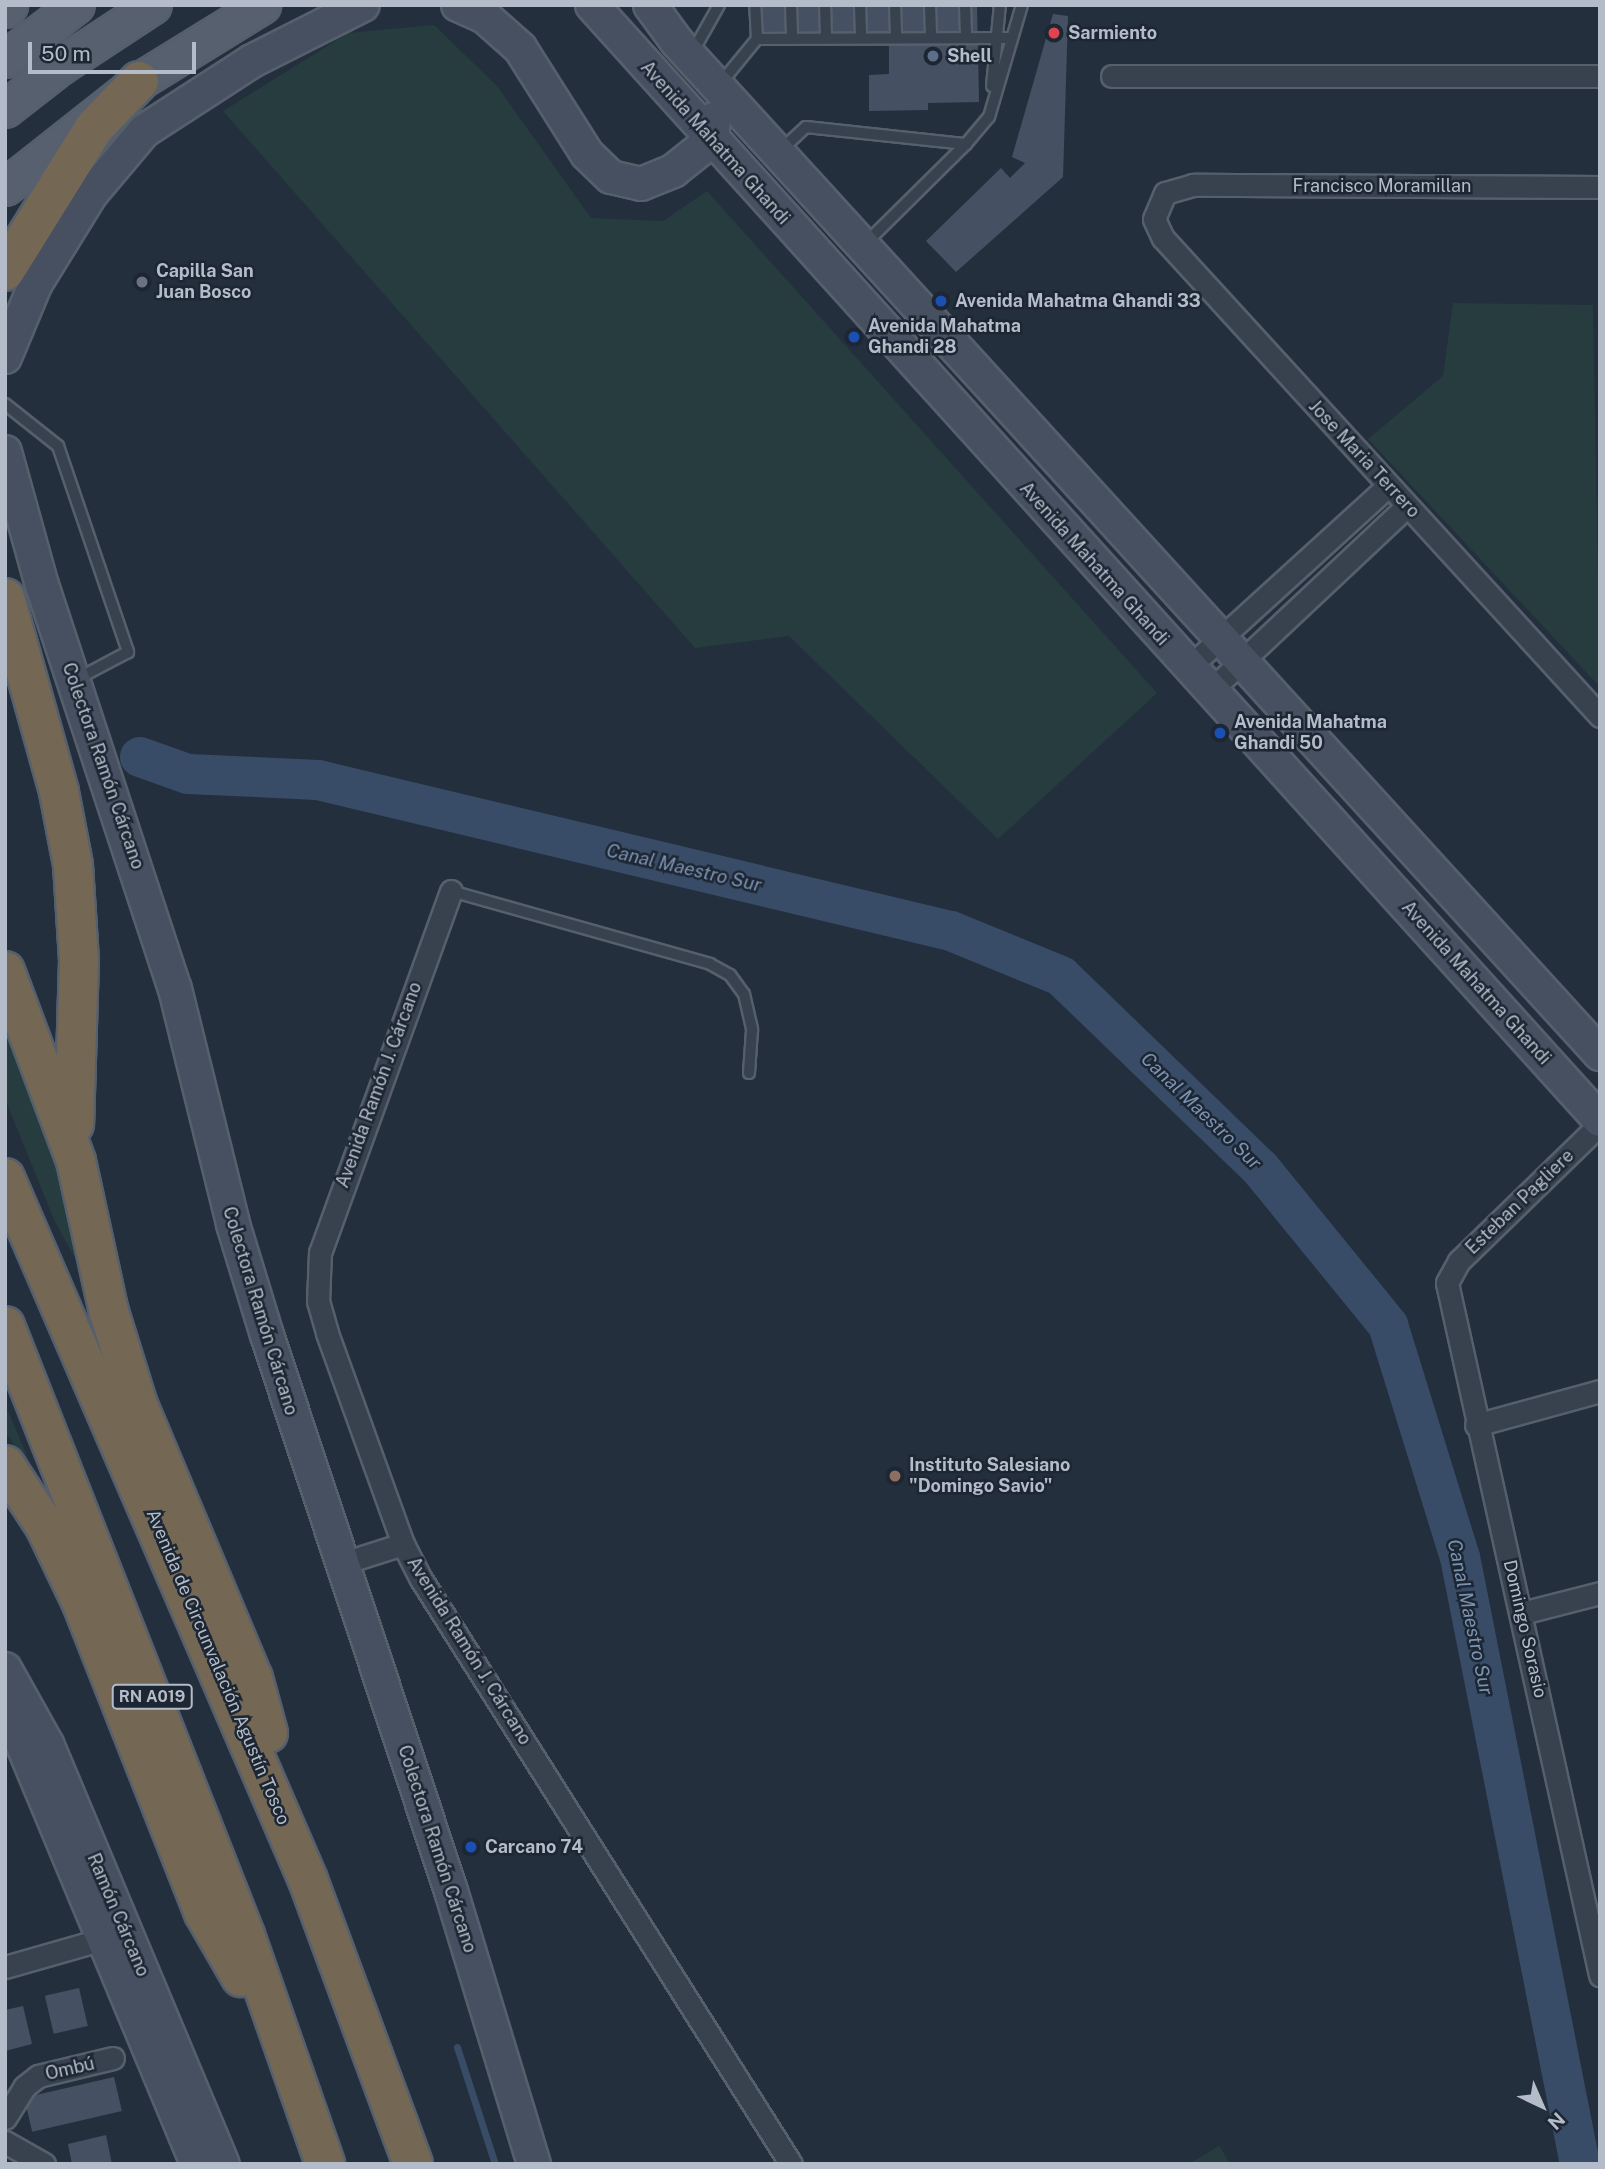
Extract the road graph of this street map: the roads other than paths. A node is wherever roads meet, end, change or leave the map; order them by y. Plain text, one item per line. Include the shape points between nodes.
1 (9, 5) edge
2 (76, 5) edge
3 (153, 5) edge
4 (262, 5) edge
5 (363, 5) edge
6 (458, 5) edge
7 (592, 5) edge
8 (650, 5) edge
9 (719, 5) edge
10 (755, 5) edge
11 (791, 5) edge
12 (825, 5) edge
13 (860, 5) edge
14 (895, 5) edge
15 (930, 5) edge
16 (965, 5) edge
17 (1000, 5) edge
18 (1022, 5) edge
19 (5, 9) edge
20 (826, 38) junction
21 (862, 38) junction
22 (896, 38) junction
23 (931, 38) junction
24 (966, 38) junction
25 (997, 38) junction
26 (1011, 38) junction
27 (757, 39) junction
28 (792, 39) junction
29 (690, 56) junction
30 (5, 59) edge
31 (1111, 76) dead end
32 (1600, 76) edge
33 (139, 81) junction
34 (719, 86) junction
35 (5, 109) edge
36 (989, 117) junction
37 (712, 141) junction
38 (966, 144) junction
39 (779, 152) junction
40 (5, 187) edge
41 (1600, 187) edge
42 (1165, 193) joint
43 (864, 245) junction
44 (5, 271) edge
45 (5, 357) edge
46 (5, 404) edge
47 (5, 452) edge
48 (1388, 486) junction
49 (1408, 506) junction
50 (5, 598) edge
51 (1231, 650) junction
52 (1188, 668) junction
53 (74, 681) junction
54 (1210, 691) junction
55 (1600, 716) edge
56 (450, 891) joint
57 (5, 971) edge
58 (1600, 1054) edge
59 (749, 1073) dead end
60 (1600, 1122) edge
61 (76, 1161) junction
62 (5, 1178) edge
63 (1447, 1283) joint
64 (5, 1326) edge
65 (1600, 1391) edge
66 (1476, 1425) junction
67 (5, 1465) edge
68 (403, 1544) junction
69 (342, 1563) junction
70 (1600, 1593) edge
71 (1522, 1612) junction
72 (5, 1669) edge
73 (5, 1702) edge
74 (308, 1880) junction
75 (1592, 1900) edge
76 (114, 1936) junction
77 (5, 1967) edge
78 (1600, 1975) edge
79 (113, 2058) dead end
80 (294, 2070) junction
81 (5, 2118) edge
82 (5, 2142) edge
83 (44, 2164) edge
84 (197, 2164) edge
85 (223, 2164) edge
86 (325, 2164) edge
87 (413, 2164) edge
88 (534, 2164) edge
89 (791, 2164) edge

1 - 19 main road
2 - 30 main road
3 - 35 main road
4 - 33 main road
5 - 45 main road via 252,61 144,131 119,156 77,217 17,320
6 - 37 main road via 485,17 520,48 582,147 611,177 626,183 656,180
7 - 37 main road, Avenida Mahatma Ghandi
8 - 29 main road
9 - 29 lane
10 - 27 lane
11 - 28 lane
12 - 20 lane
13 - 21 lane
14 - 22 lane
15 - 23 lane
16 - 24 lane
17 - 25 lane
18 - 26 lane
20 - 21 lane
20 - 28 lane
21 - 22 lane
22 - 23 lane
23 - 24 lane
24 - 25 lane
25 - 26 lane
25 - 36 lane
26 - 36 lane
27 - 28 lane
27 - 34 lane
29 - 34 main road
31 - 32 street
33 - 40 main road
33 - 44 highway via 94,128
34 - 37 main road
34 - 39 main road
36 - 38 lane
37 - 52 main road, Avenida Mahatma Ghandi
38 - 39 lane via 806,127
38 - 43 lane
39 - 43 main road
41 - 42 street, Francisco Moramillan via 1193,185
42 - 48 street, Jose Maria Terrero via 1156,206 1158,231
43 - 51 main road
46 - 53 lane via 58,446 128,652
47 - 53 main road, Colectora Ramón Cárcano
48 - 49 street, Jose Maria Terrero
48 - 51 street
49 - 51 street
49 - 55 street, Jose Maria Terrero
50 - 61 highway via 59,792 73,865 79,960
51 - 52 street
51 - 54 street
51 - 58 main road
52 - 54 main road, Avenida Mahatma Ghandi
53 - 69 main road, Colectora Ramón Cárcano via 155,923 233,1224
54 - 60 main road, Avenida Mahatma Ghandi
56 - 59 lane via 710,964 730,975 744,994 752,1030
56 - 68 street, Avenida Ramón J. Cárcano via 328,1224 318,1275 327,1333
57 - 61 highway
60 - 63 street, Esteban Pagliere via 1460,1261
61 - 74 highway via 123,1361 253,1678
62 - 74 highway, Avenida de Circunvalación Agustín Tosco
63 - 66 street, Domingo Sorasio
64 - 80 highway, RN A019
65 - 66 street
66 - 71 street, Domingo Sorasio
67 - 80 highway via 45,1526 81,1601 204,1913
68 - 69 street
68 - 89 street, Avenida Ramón J. Cárcano
69 - 88 main road, Colectora Ramón Cárcano via 451,1891
70 - 71 street
71 - 75 street, Domingo Sorasio
72 - 76 main road, Ramón Cárcano via 47,1744
73 - 76 main road, Ramón Cárcano
74 - 87 highway, Avenida de Circunvalación Agustín Tosco
75 - 78 street, Domingo Sorasio
76 - 77 street
76 - 84 main road, Ramón Cárcano
76 - 85 main road, Ramón Cárcano
79 - 81 street, Ombú via 38,2076 24,2087
80 - 86 highway, RN A019
82 - 83 street

